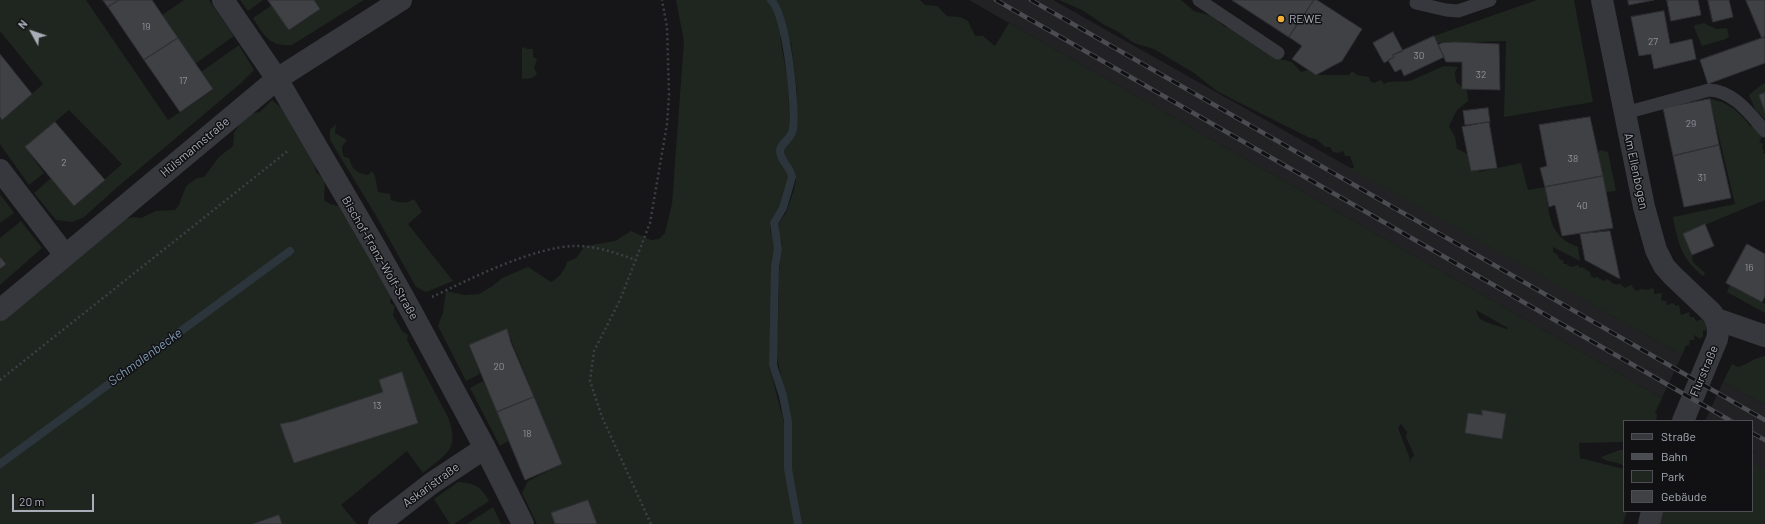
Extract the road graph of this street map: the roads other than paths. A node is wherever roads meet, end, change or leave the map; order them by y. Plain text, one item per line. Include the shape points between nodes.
1 (223, 0) edge
2 (401, 0) edge
3 (1199, 0) edge
4 (1490, 0) edge
5 (1602, 0) edge
6 (1416, 3) dead end
7 (1278, 53) dead end
8 (277, 79) junction
9 (1625, 113) junction
10 (1765, 131) edge
11 (0, 170) edge
12 (65, 255) junction
13 (0, 310) edge
14 (1716, 319) junction
15 (1765, 336) edge
16 (1683, 420) edge
17 (485, 448) junction
18 (1652, 512) edge
19 (378, 524) edge
20 (523, 524) edge
21 (1649, 524) edge

1 - 8 street, Bischof-Franz-Wolf-Straße
2 - 8 street, Hülsmannstraße
3 - 7 lane
4 - 6 lane via 1458,11
5 - 9 street, Am Ellenbogen
8 - 12 street, Hülsmannstraße
8 - 17 street, Bischof-Franz-Wolf-Straße via 410,309
9 - 10 lane via 1715,90 1725,93 1737,102
9 - 14 street, Am Ellenbogen via 1647,221 1656,250 1664,266
11 - 12 street
12 - 13 street, Hülsmannstraße
14 - 15 street
14 - 16 street, Flurstraße via 1717,339
17 - 19 street, Askaristraße via 432,483
17 - 20 street, Bischof-Franz-Wolf-Straße
18 - 21 street

